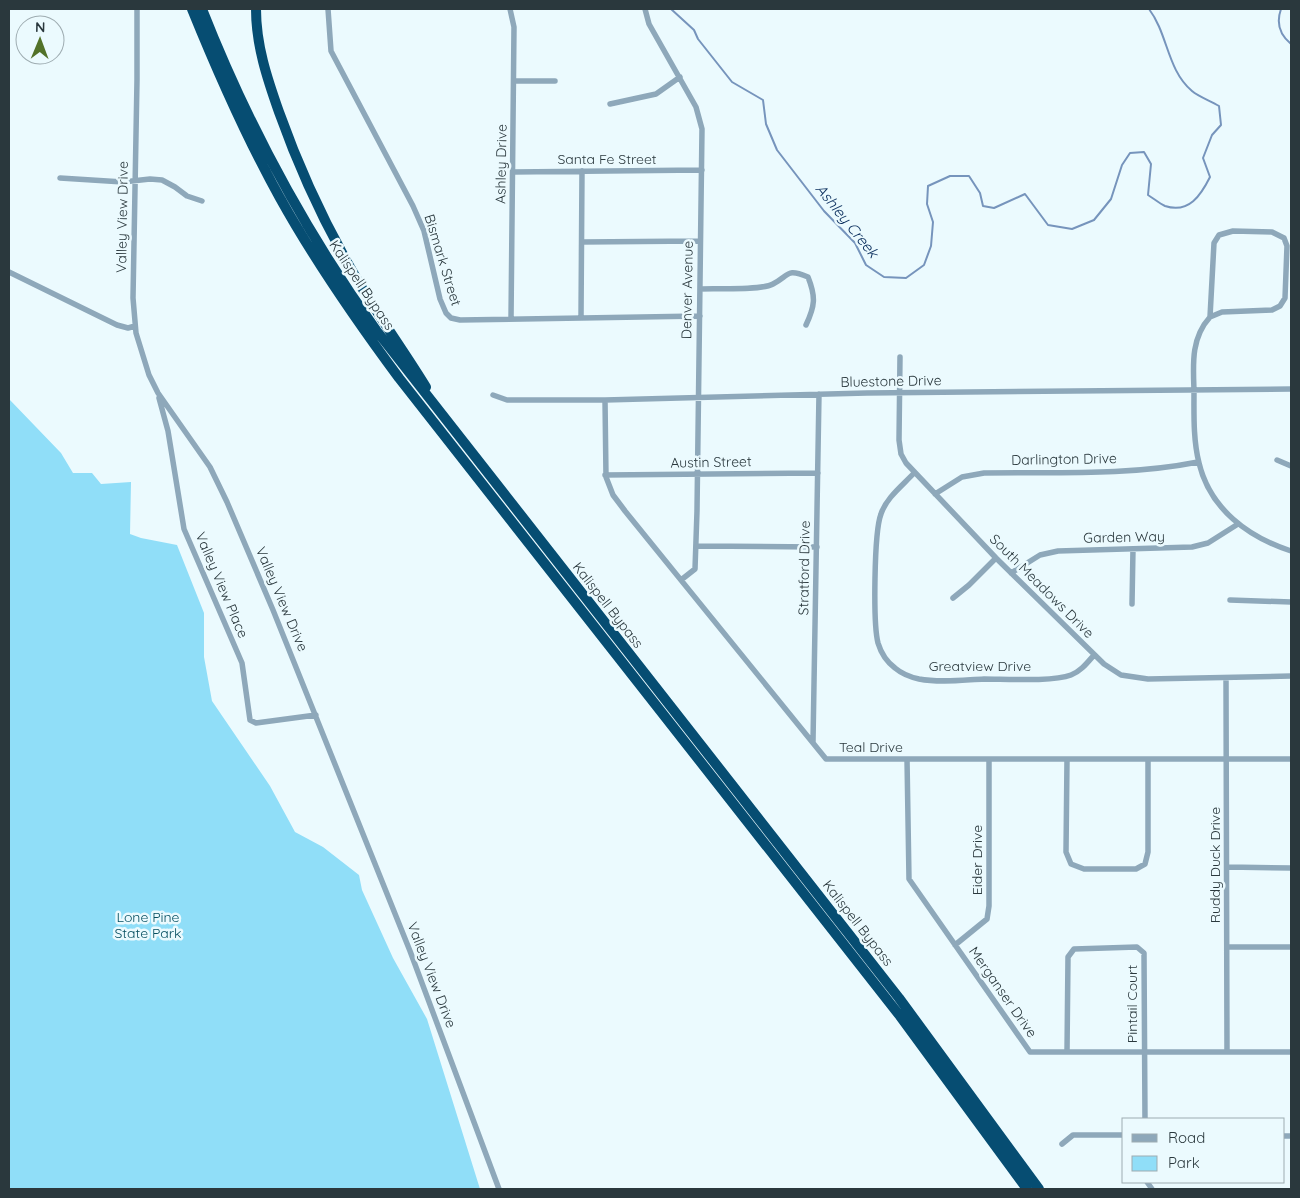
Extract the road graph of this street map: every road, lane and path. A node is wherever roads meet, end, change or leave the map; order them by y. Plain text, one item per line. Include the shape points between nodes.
1 (137, 9) edge
2 (192, 9) edge
3 (202, 9) edge
4 (256, 9) edge
5 (328, 9) edge
6 (510, 9) edge
7 (644, 9) edge
8 (680, 77) junction
9 (514, 81) junction
10 (555, 82) dead end
11 (610, 104) dead end
12 (702, 170) junction
13 (582, 171) junction
14 (513, 172) junction
15 (60, 178) dead end
16 (135, 181) junction
17 (202, 201) dead end
18 (700, 241) junction
19 (582, 242) junction
20 (9, 272) edge
21 (700, 289) junction
22 (700, 316) junction
23 (1210, 317) junction
24 (581, 318) junction
25 (511, 319) junction
26 (806, 325) dead end
27 (135, 326) junction
28 (900, 357) dead end
29 (1194, 389) junction
30 (1291, 389) edge
31 (158, 393) junction
32 (899, 393) junction
33 (820, 394) junction
34 (493, 395) dead end
35 (698, 397) junction
36 (605, 400) junction
37 (445, 420) junction
38 (1277, 460) dead end
39 (1198, 462) junction
40 (1291, 466) edge
41 (818, 472) junction
42 (914, 474) junction
43 (605, 475) junction
44 (698, 475) junction
45 (935, 494) junction
46 (1238, 524) junction
47 (696, 546) junction
48 (817, 547) junction
49 (1132, 549) junction
50 (1291, 551) edge
51 (996, 558) junction
52 (1011, 573) junction
53 (681, 580) junction
54 (953, 598) dead end
55 (1230, 600) dead end
56 (1291, 602) edge
57 (1132, 604) dead end
58 (1094, 655) junction
59 (1291, 676) edge
60 (1226, 678) junction
61 (316, 715) junction
62 (813, 742) junction
63 (1291, 759) edge
64 (907, 760) junction
65 (989, 760) junction
66 (1066, 760) junction
67 (1148, 760) junction
68 (1227, 760) junction
69 (1227, 867) junction
70 (1291, 868) edge
71 (954, 945) junction
72 (1228, 947) junction
73 (1291, 947) edge
74 (1067, 1052) junction
75 (1227, 1052) junction
76 (1291, 1052) edge
77 (1144, 1053) junction
78 (1145, 1118) edge
79 (1122, 1135) edge
80 (1062, 1144) dead end
81 (499, 1189) edge
82 (1027, 1189) edge
83 (1039, 1189) edge

1 - 16 street, Valley View Drive
2 - 82 highway, Kalispell Bypass via 229,98 270,179 321,267 359,324 900,1016
3 - 37 highway, Kalispell Bypass via 246,110 304,221 376,330
4 - 37 highway via 264,67 313,196 358,281
5 - 25 street, Bismark Street via 331,51 424,231 446,313 460,320
6 - 9 street, Ashley Drive via 514,26
7 - 8 street, Denver Avenue via 649,24
8 - 11 street via 656,94
8 - 12 street, Denver Avenue via 699,114
9 - 10 street
9 - 14 street, Ashley Drive
12 - 13 street, Santa Fe Street
12 - 18 street, Denver Avenue
13 - 14 street, Santa Fe Street
13 - 19 street
14 - 25 street, Ashley Drive
15 - 16 street
16 - 17 street via 162,180 187,196
16 - 27 street, Valley View Drive
18 - 19 street
18 - 21 street, Denver Avenue
19 - 24 street
20 - 27 street via 117,325
21 - 22 street, Denver Avenue
21 - 26 street via 756,288 772,285 785,274 796,272 808,277 812,288 814,309
22 - 24 street, Bismark Street
22 - 35 street, Denver Avenue
23 - 23 street via 1216,239 1233,231 1281,235 1286,242 1287,256 1285,293 1280,306 1267,311 1222,312
23 - 29 street via 1196,344
24 - 25 street, Bismark Street
27 - 31 street, Valley View Drive via 145,365
28 - 32 street, South Meadows Drive
29 - 30 street, Bluestone Drive
29 - 32 street, Bluestone Drive
29 - 39 street
31 - 61 street, Valley View Drive via 220,486
31 - 61 street, Valley View Place via 168,431 184,529 242,663 250,720 256,723
32 - 33 street, Bluestone Drive
32 - 42 street, South Meadows Drive via 900,449
33 - 35 street, Bluestone Drive
33 - 41 street, Stratford Drive
34 - 36 street, Bluestone Drive via 507,400
35 - 36 street, Bluestone Drive
35 - 44 street, Denver Avenue
36 - 43 street, Teal Drive
37 - 83 highway, Kalispell Bypass via 899,998
38 - 40 street
39 - 45 street, Darlington Drive via 1134,471 984,473 962,477
39 - 46 street via 1214,497
41 - 44 street, Austin Street
41 - 48 street, Stratford Drive
42 - 45 street, South Meadows Drive
42 - 58 street, Greatview Drive via 886,503 878,527 877,638 888,662 902,673 924,679 1056,678 1072,674
43 - 44 street, Austin Street
43 - 53 street, Teal Drive via 618,503
44 - 47 street, Denver Avenue
45 - 51 street, South Meadows Drive
46 - 49 street, Garden Way via 1208,543 1192,547
46 - 50 street via 1255,536
47 - 48 street
47 - 53 street, Denver Avenue via 695,569
48 - 62 street, Stratford Drive
49 - 52 street, Garden Way via 1052,552 1040,555
49 - 57 street
51 - 52 street, South Meadows Drive
51 - 54 street
52 - 58 street, South Meadows Drive
53 - 62 street, Teal Drive
55 - 56 street
58 - 60 street, South Meadows Drive via 1115,672 1134,678
59 - 60 street, South Meadows Drive
60 - 68 street, Ruddy Duck Drive
61 - 81 street, Valley View Drive via 410,951
62 - 64 street, Teal Drive via 826,759
63 - 68 street, Teal Drive
64 - 65 street, Teal Drive
64 - 71 street, Merganser Drive via 909,879
65 - 66 street, Teal Drive
65 - 71 street, Eider Drive via 987,919
66 - 67 street, Teal Drive
66 - 67 street via 1066,852 1069,861 1073,866 1084,869 1136,870 1145,864 1148,852
67 - 68 street, Teal Drive
68 - 69 street, Ruddy Duck Drive
69 - 70 street
69 - 72 street, Ruddy Duck Drive
71 - 74 street, Merganser Drive via 1030,1052
72 - 73 street
72 - 75 street, Ruddy Duck Drive
74 - 77 street, Merganser Drive
74 - 77 street, Pintail Court via 1068,957 1074,949 1137,947 1144,954
75 - 76 street, Merganser Drive
75 - 77 street, Merganser Drive
77 - 78 street
79 - 80 street via 1073,1135

